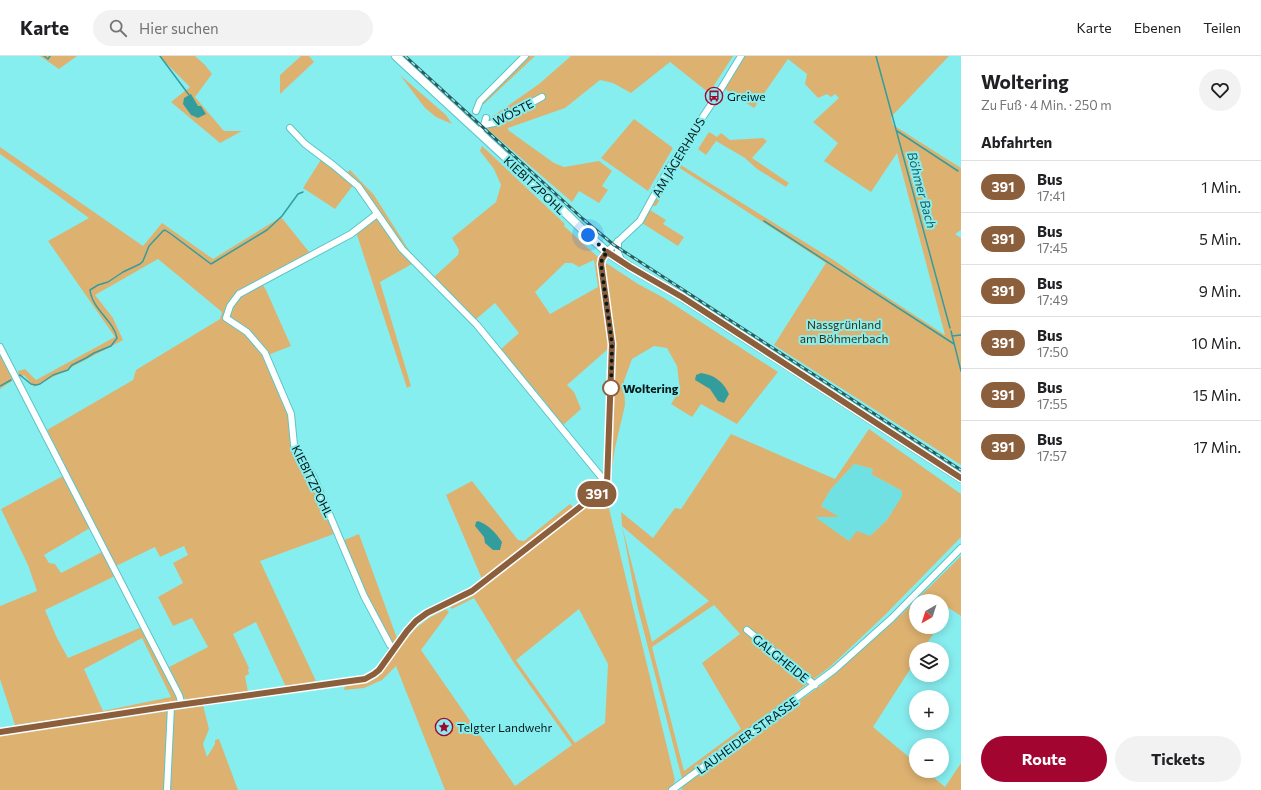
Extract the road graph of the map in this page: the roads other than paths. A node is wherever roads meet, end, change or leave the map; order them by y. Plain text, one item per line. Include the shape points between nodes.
1 (396, 56) edge
2 (525, 56) edge
3 (741, 56) edge
4 (542, 97) dead end
5 (476, 111) dead end
6 (486, 118) dead end
7 (290, 128) dead end
8 (481, 129) junction
9 (377, 214) junction
10 (618, 241) junction
11 (607, 252) junction
12 (622, 262) junction
13 (0, 347) edge
14 (961, 478) edge
15 (607, 484) junction
16 (961, 548) edge
17 (747, 630) dead end
18 (395, 648) junction
19 (815, 685) junction
20 (182, 705) junction
21 (171, 706) junction
22 (0, 732) edge
23 (680, 787) edge
24 (167, 790) edge
25 (672, 790) edge

1 - 8 main road, KIEBITZPOHL
2 - 5 street, WÖSTE via 480,101
3 - 10 street, AM JÄGERHAUS via 669,168 640,221
4 - 8 street, WÖSTE
6 - 8 street, WÖSTE
7 - 9 street via 304,144 358,186
8 - 11 main road, KIEBITZPOHL
9 - 15 street via 405,253 477,325
9 - 18 street, KIEBITZPOHL via 351,234 239,294 230,306 226,318 247,332 265,353 291,414 294,445 314,478 364,596 390,645
10 - 11 street, AM JÄGERHAUS
10 - 12 street via 618,252
11 - 12 main road
11 - 15 street via 601,264 612,344
12 - 14 main road via 682,297
13 - 20 street
15 - 18 street via 472,591 416,621
16 - 19 street, LAUHEIDER STRASSE via 892,618
17 - 19 street, GALGHEIDE
18 - 20 street via 379,670 365,679
19 - 23 street, LAUHEIDER STRASSE
20 - 21 street
21 - 22 street
21 - 24 street
23 - 25 street, LAUHEIDER STRASSE

